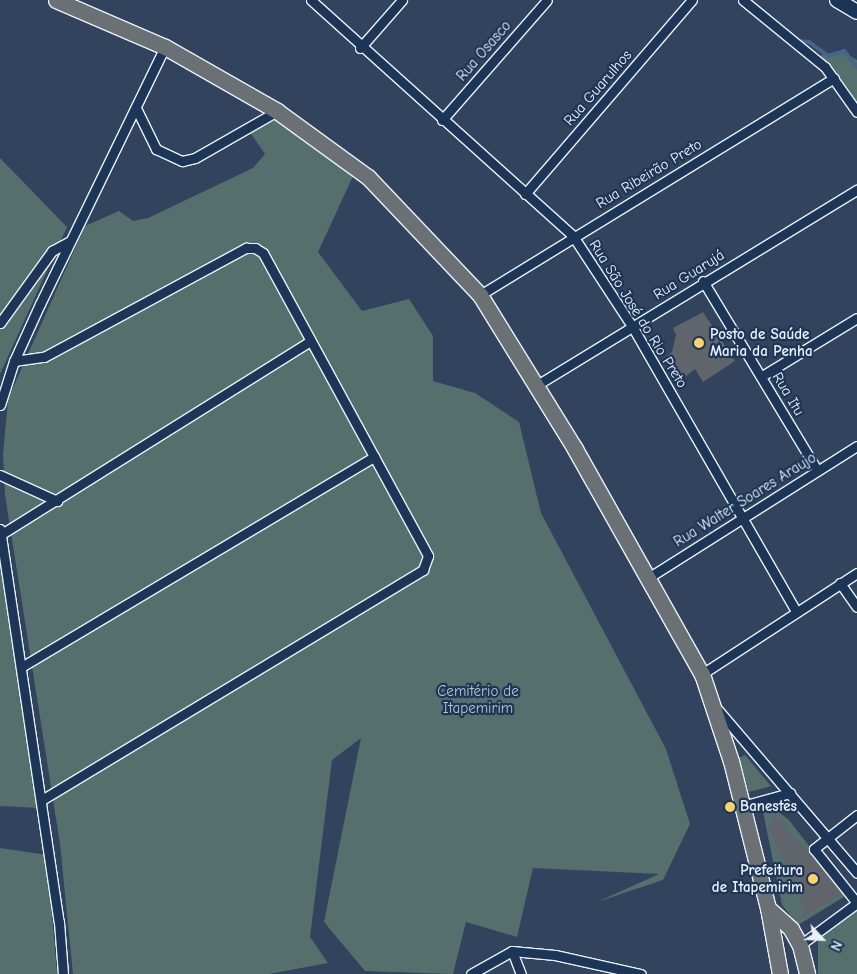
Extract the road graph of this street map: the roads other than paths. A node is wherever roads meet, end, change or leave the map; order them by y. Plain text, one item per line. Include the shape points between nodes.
1 (56, 0) edge
2 (310, 0) edge
3 (402, 0) edge
4 (548, 0) edge
5 (692, 0) edge
6 (743, 0) edge
7 (837, 0) edge
8 (857, 12) edge
9 (165, 47) junction
10 (360, 48) junction
11 (834, 78) junction
12 (136, 108) junction
13 (276, 111) junction
14 (857, 112) edge
15 (442, 120) junction
16 (857, 190) edge
17 (525, 194) junction
18 (573, 236) junction
19 (70, 242) junction
20 (704, 281) junction
21 (480, 295) junction
22 (857, 318) edge
23 (0, 322) edge
24 (632, 326) junction
25 (310, 341) junction
26 (14, 361) junction
27 (762, 376) junction
28 (537, 385) junction
29 (0, 405) edge
30 (857, 446) edge
31 (374, 457) junction
32 (817, 470) junction
33 (0, 475) edge
34 (57, 501) junction
35 (742, 516) junction
36 (0, 529) edge
37 (0, 535) edge
38 (857, 573) edge
39 (648, 578) junction
40 (840, 583) junction
41 (857, 607) edge
42 (795, 610) junction
43 (23, 666) junction
44 (702, 674) junction
45 (716, 708) junction
46 (790, 793) junction
47 (42, 800) junction
48 (742, 806) junction
49 (857, 815) edge
50 (829, 837) junction
51 (857, 873) edge
52 (857, 903) edge
53 (768, 908) junction
54 (800, 945) junction
55 (512, 951) junction
56 (610, 971) edge
57 (63, 974) edge
58 (471, 974) edge
59 (521, 974) edge
60 (641, 974) edge
61 (780, 974) edge
62 (807, 974) edge

1 - 9 main road
2 - 10 street, Rua São José do Rio Preto
3 - 10 street
4 - 15 street, Rua Osasco
5 - 17 street, Rua Guarulhos
6 - 11 street via 809,50
7 - 8 main road
9 - 12 street
9 - 13 main road
10 - 15 street, Rua São José do Rio Preto
11 - 14 street
11 - 18 street, Rua Ribeirão Preto
12 - 13 street via 156,149 182,161 195,158
12 - 19 street
13 - 21 main road via 368,177
15 - 17 street, Rua São José do Rio Preto
16 - 20 street, Rua Guarujá
17 - 18 street, Rua São José do Rio Preto
18 - 21 street, Rua Ribeirão Preto
18 - 24 street, Rua São José do Rio Preto
19 - 23 street via 52,251
19 - 26 street
20 - 24 street, Rua Guarujá
20 - 27 street, Rua Itu
21 - 28 main road
22 - 27 street
24 - 28 street, Rua Guarujá
24 - 35 street, Rua São José do Rio Preto
25 - 26 street via 263,253 246,248 44,357
25 - 31 street
25 - 34 street
26 - 29 street
27 - 32 street, Rua Itu
28 - 39 main road
30 - 32 street, Rua Walter Soares Araujo
31 - 43 street
31 - 47 street via 428,556 423,570
32 - 35 street, Rua Walter Soares Araujo
33 - 34 street
34 - 37 street
35 - 39 street, Rua Walter Soares Araujo
35 - 42 street, Rua São José do Rio Preto
36 - 37 street
37 - 43 street
38 - 40 street
39 - 44 main road
40 - 41 street
40 - 42 street
42 - 44 street
43 - 47 street
44 - 45 main road
45 - 46 street
45 - 48 main road
46 - 48 street
46 - 50 street
47 - 57 street
48 - 53 main road
49 - 50 street
50 - 51 street
50 - 52 street via 814,848
52 - 54 street
53 - 54 main road via 791,929
53 - 61 main road
54 - 62 main road
55 - 56 street
55 - 58 street
55 - 59 street
56 - 60 street

